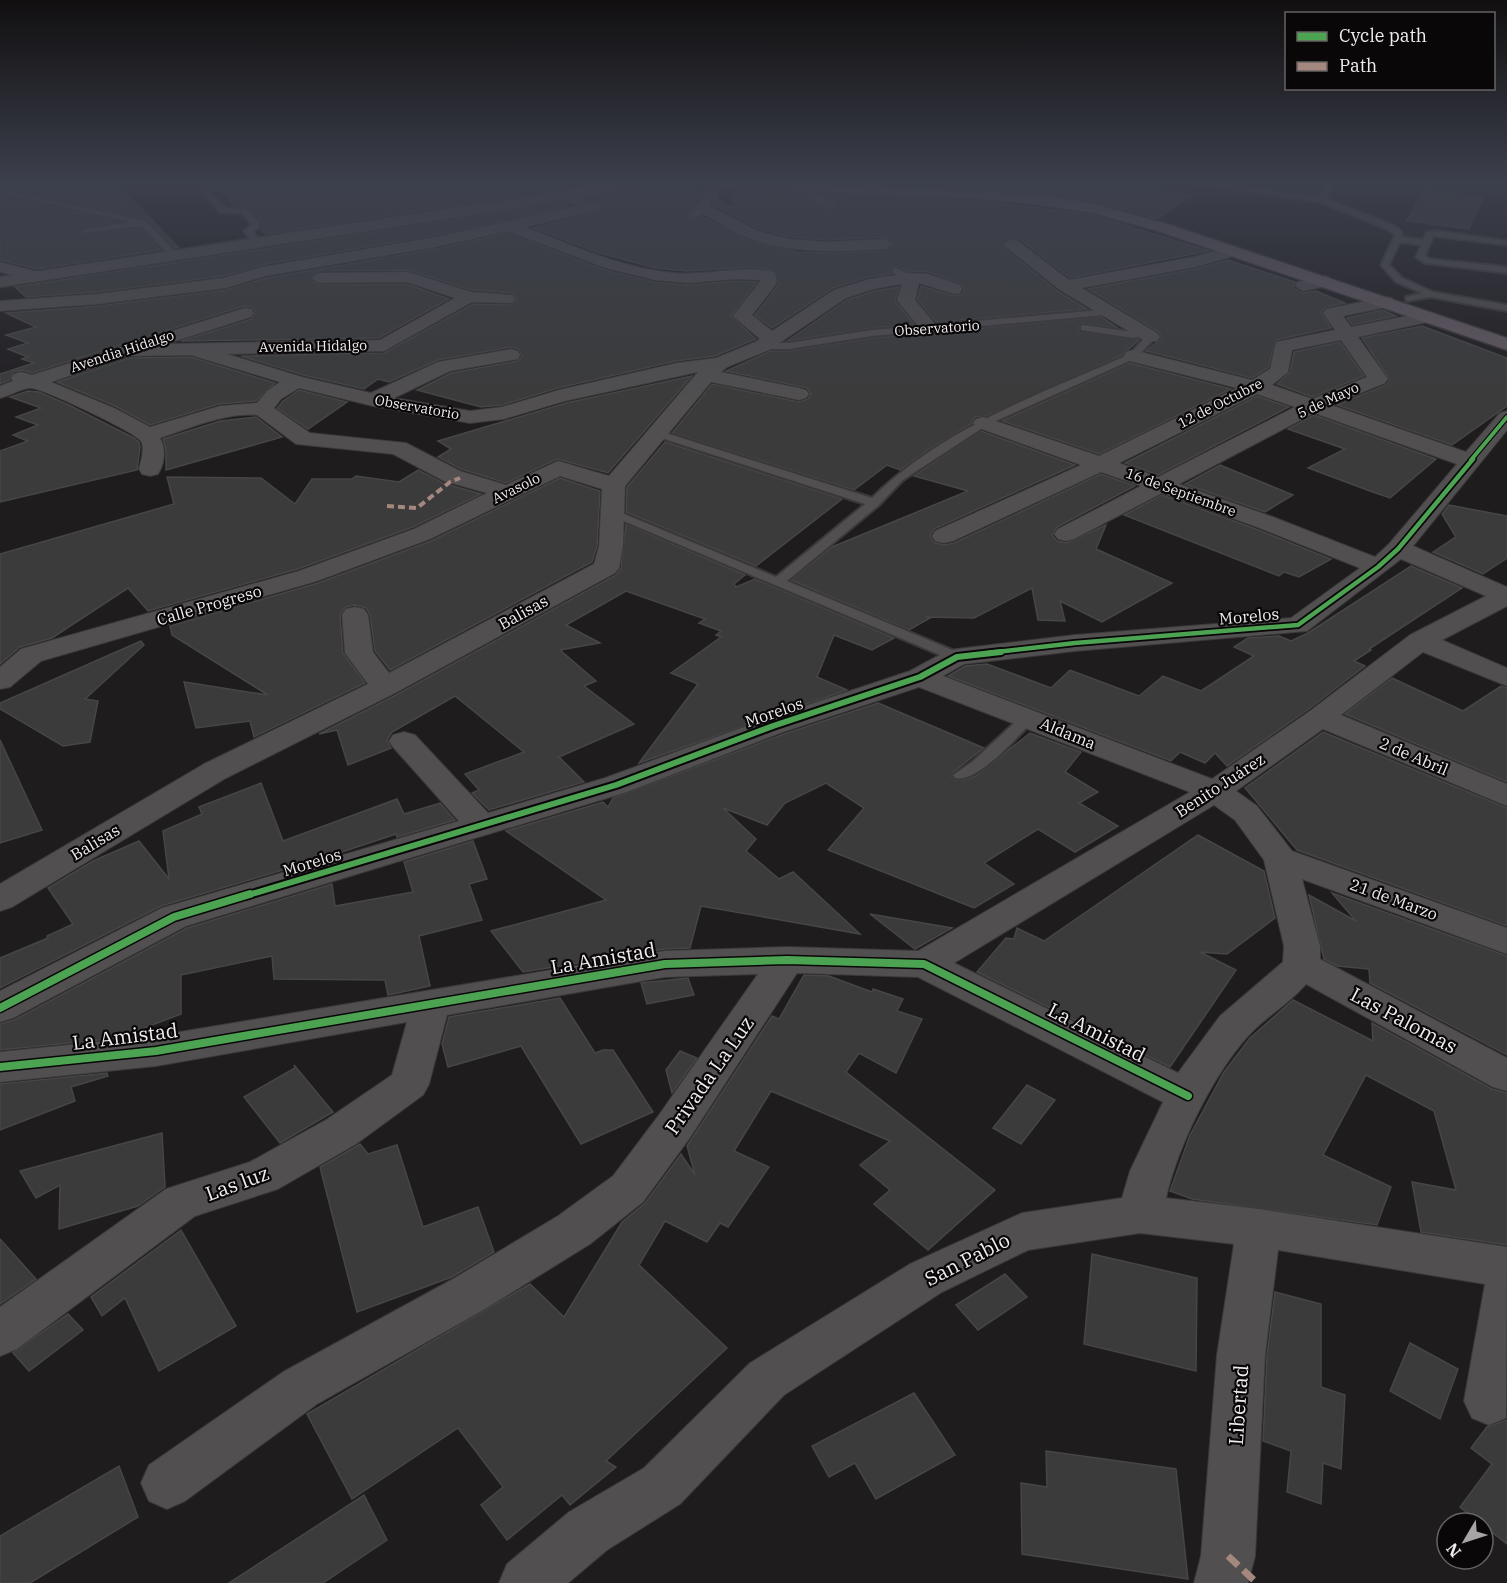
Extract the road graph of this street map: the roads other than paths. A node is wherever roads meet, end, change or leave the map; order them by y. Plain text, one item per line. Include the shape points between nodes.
1 (162, 258) edge
2 (263, 258) edge
3 (344, 258) edge
4 (592, 258) edge
5 (1030, 258) edge
6 (1209, 258) edge
7 (1256, 258) edge
8 (1284, 258) edge
9 (1389, 258) edge
10 (1422, 258) edge
11 (0, 267) edge
12 (1507, 270) edge
13 (262, 272) junction
14 (903, 274) junction
15 (33, 276) junction
16 (1326, 281) junction
17 (0, 282) edge
18 (1066, 286) junction
19 (1303, 286) dead end
20 (954, 289) dead end
21 (1431, 294) junction
22 (469, 297) junction
23 (506, 299) dead end
24 (1409, 299) junction
25 (1386, 302) junction
26 (0, 306) edge
27 (1507, 308) edge
28 (1112, 312) junction
29 (245, 313) junction
30 (1428, 317) junction
31 (1084, 328) dead end
32 (930, 329) junction
33 (1507, 332) edge
34 (1348, 334) junction
35 (1148, 335) junction
36 (766, 342) junction
37 (1507, 344) edge
38 (384, 345) junction
39 (222, 347) junction
40 (187, 348) junction
41 (123, 351) junction
42 (405, 352) dead end
43 (511, 355) dead end
44 (1133, 356) junction
45 (425, 359) dead end
46 (445, 366) junction
47 (713, 369) junction
48 (0, 371) edge
49 (31, 381) junction
50 (296, 381) junction
51 (1255, 387) junction
52 (0, 392) edge
53 (799, 394) dead end
54 (373, 400) junction
55 (1314, 405) junction
56 (262, 409) junction
57 (1507, 417) edge
58 (983, 423) junction
59 (659, 434) junction
60 (148, 435) junction
61 (1470, 461) junction
62 (1100, 464) junction
63 (150, 469) dead end
64 (614, 485) junction
65 (1160, 485) junction
66 (507, 492) junction
67 (874, 503) junction
68 (1290, 509) dead end
69 (613, 514) junction
70 (1265, 522) junction
71 (422, 534) joint
72 (1066, 534) dead end
73 (944, 536) dead end
74 (1398, 549) junction
75 (1378, 567) junction
76 (779, 581) junction
77 (1507, 596) edge
78 (355, 615) dead end
79 (1420, 640) junction
80 (957, 657) junction
81 (920, 677) junction
82 (1507, 678) edge
83 (0, 681) edge
84 (385, 687) junction
85 (1320, 717) junction
86 (1028, 718) junction
87 (404, 741) dead end
88 (961, 774) dead end
89 (1215, 791) junction
90 (1507, 796) edge
91 (481, 825) junction
92 (1280, 859) junction
93 (0, 899) edge
94 (1507, 941) edge
95 (788, 960) junction
96 (924, 964) junction
97 (1300, 965) junction
98 (431, 1004) junction
99 (0, 1008) edge
100 (0, 1067) edge
101 (1507, 1076) edge
102 (1188, 1096) junction
103 (1140, 1214) junction
104 (1258, 1228) junction
105 (1507, 1268) edge
106 (1507, 1286) edge
107 (0, 1334) edge
108 (1489, 1401) dead end
109 (167, 1483) dead end
110 (526, 1583) edge
111 (1221, 1583) edge

1 - 15 street
2 - 13 street
3 - 13 street
4 - 36 street via 619,268 678,278 756,273 768,276 769,283 742,316
5 - 18 street
6 - 18 street
7 - 16 main road
8 - 24 main road
9 - 21 lane via 1385,266 1399,280
10 - 12 lane
11 - 15 street
13 - 22 street via 303,278 408,277
13 - 26 street via 226,283 169,291
13 - 29 street via 262,284
14 - 20 street
14 - 32 street via 911,288 906,300
14 - 36 street via 840,294
15 - 17 street
16 - 19 street
16 - 25 main road
18 - 28 street
21 - 24 lane
21 - 27 lane
22 - 23 street
22 - 38 street, Avenida Hidalgo
24 - 33 main road
25 - 30 main road
25 - 34 street, 5 de Mayo via 1332,313
28 - 32 lane, Observatorio
28 - 35 street
29 - 39 street
29 - 41 street, Avendia Hidalgo
30 - 34 street, 12 de Octubre
30 - 37 main road
31 - 35 lane
32 - 36 lane, Observatorio via 789,346
34 - 51 street, 12 de Octubre via 1283,346 1282,367
34 - 55 street, 5 de Mayo via 1378,379
35 - 44 lane
36 - 47 street
38 - 39 street, Avenida Hidalgo
38 - 42 street
39 - 40 street, Avenida Hidalgo
40 - 41 street, Avenida Hidalgo
40 - 50 street, Observatorio
41 - 49 street, Avendia Hidalgo
43 - 46 street
44 - 51 street
44 - 58 lane
45 - 46 street
46 - 54 street
47 - 53 street
47 - 54 street, Observatorio via 677,369 470,417
47 - 59 street
48 - 49 street
49 - 52 street, Avendia Hidalgo
49 - 60 street
50 - 54 street, Observatorio
50 - 56 street via 274,394
51 - 55 street
51 - 62 street, 12 de Octubre
55 - 61 street
55 - 65 street, 5 de Mayo
56 - 60 street via 221,413
56 - 66 street via 304,439 398,448 452,476
57 - 61 street, Morelos
58 - 62 street, 16 de Septiembre
58 - 67 lane via 899,478
59 - 64 street
59 - 67 lane
60 - 63 street via 155,451
61 - 74 street, Morelos
62 - 65 street, 16 de Septiembre
62 - 73 street, 12 de Octubre
64 - 66 street, Avasolo via 558,468
64 - 69 street, Balisas
65 - 70 street, 16 de Septiembre
65 - 72 street, 5 de Mayo
66 - 71 street, Avasolo
67 - 76 lane
68 - 70 street
69 - 76 lane
69 - 84 street, Balisas via 606,568
70 - 75 street, 16 de Septiembre
71 - 83 street, Calle Progreso via 308,576 31,655
74 - 75 street, Morelos
74 - 77 street
75 - 80 street, Morelos via 1298,625
76 - 80 lane
77 - 79 street, Benito Juárez
78 - 84 street via 359,653
79 - 82 street
79 - 85 street, Benito Juárez
80 - 81 street, Morelos
81 - 86 street, Aldama
81 - 91 street, Morelos via 773,726 616,785
84 - 93 street, Balisas via 215,771
85 - 89 street, Benito Juárez
85 - 90 street, 2 de Abril
86 - 88 lane via 978,765
86 - 89 street, Aldama
87 - 91 street
89 - 92 street, Aldama via 1246,813
89 - 96 street, Benito Juárez
91 - 99 street, Morelos via 174,917
92 - 94 street, 21 de Marzo
92 - 97 street via 1302,946
95 - 96 street, La Amistad
95 - 98 street, La Amistad via 665,964
95 - 109 street, Privada La Luz via 628,1189 574,1230 469,1294 300,1388
96 - 102 street, La Amistad
97 - 101 street, Las Palomas
97 - 102 street via 1288,980 1233,1026 1193,1082
98 - 100 street, La Amistad via 156,1051
98 - 107 street, Las luz via 409,1083 342,1132 263,1176 181,1202
102 - 103 street via 1151,1171
103 - 104 street, San Pablo
103 - 110 street, San Pablo via 1022,1232 926,1278 767,1379 662,1486 588,1531
104 - 105 street, San Pablo
104 - 111 street, Libertad via 1241,1354 1228,1556
106 - 108 street

